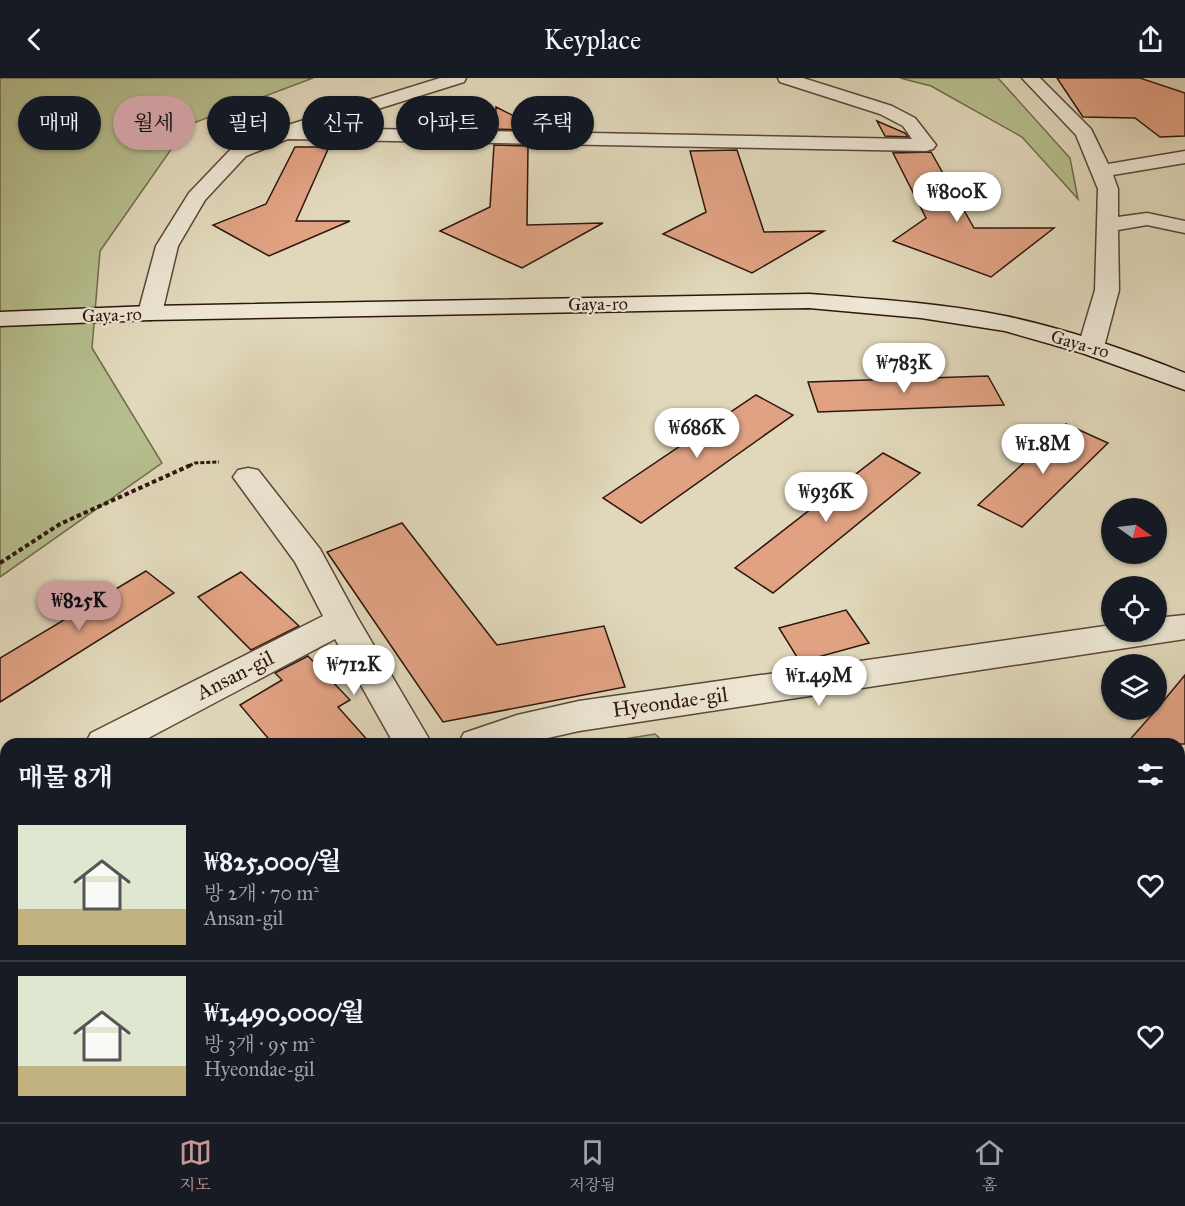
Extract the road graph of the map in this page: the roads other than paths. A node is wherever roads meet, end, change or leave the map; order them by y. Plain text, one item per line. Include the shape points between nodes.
1 (458, 78) edge
2 (786, 78) edge
3 (1030, 78) edge
4 (290, 131) edge
5 (290, 133) edge
6 (244, 150) edge
7 (1185, 157) edge
8 (1102, 171) junction
9 (1108, 225) junction
10 (1185, 227) edge
11 (150, 313) junction
12 (0, 319) edge
13 (1090, 347) junction
14 (1185, 382) edge
15 (248, 477) road end
16 (342, 621) junction
17 (1185, 627) edge
18 (1167, 629) edge
19 (1101, 639) edge
20 (115, 738) edge
21 (410, 738) edge
22 (494, 738) edge

1 - 4 street
2 - 5 street via 886,110 909,122 926,145
3 - 8 street via 1084,133
6 - 11 street via 195,197 167,246
7 - 8 street
8 - 9 street via 1108,189
9 - 10 street via 1147,219
9 - 13 street via 1107,290
11 - 12 street, Gaya-ro
11 - 13 street, Gaya-ro via 809,301 961,318 1031,330
13 - 14 street, Gaya-ro
15 - 16 street via 309,556
16 - 20 street, Ansan-gil
16 - 21 street
17 - 18 street
19 - 22 street, Hyeondae-gil via 579,716

